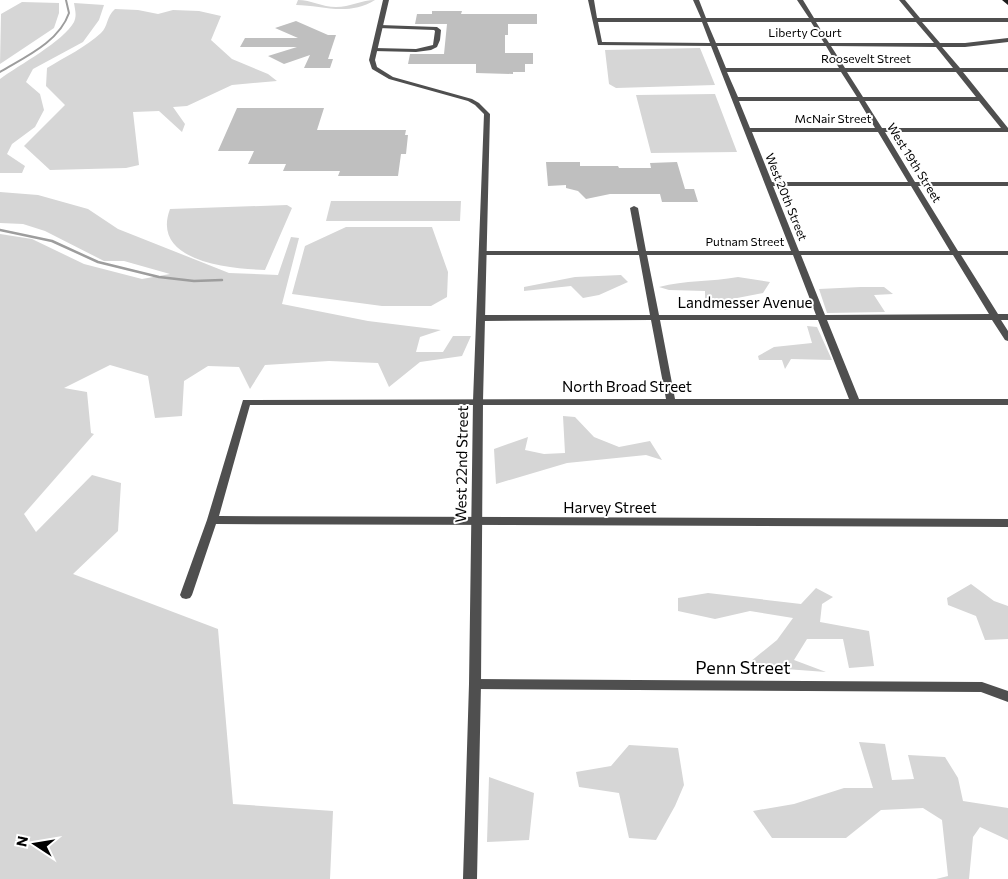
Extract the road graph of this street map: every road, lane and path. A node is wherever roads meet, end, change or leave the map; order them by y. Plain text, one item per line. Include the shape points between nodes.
1 (386, 0) edge
2 (591, 0) edge
3 (696, 0) edge
4 (800, 0) edge
5 (902, 0) edge
6 (595, 20) junction
7 (704, 20) junction
8 (812, 20) junction
9 (919, 20) junction
10 (1008, 20) edge
11 (380, 27) junction
12 (1008, 40) edge
13 (713, 44) junction
14 (938, 44) junction
15 (826, 45) junction
16 (375, 50) junction
17 (724, 70) junction
18 (844, 70) junction
19 (957, 70) junction
20 (1008, 70) edge
21 (735, 99) junction
22 (861, 99) junction
23 (980, 99) junction
24 (748, 130) junction
25 (881, 130) junction
26 (1007, 130) edge
27 (769, 184) junction
28 (914, 184) junction
29 (1008, 184) edge
30 (634, 208) dead end
31 (483, 253) junction
32 (643, 253) junction
33 (796, 253) junction
34 (956, 253) junction
35 (1008, 253) edge
36 (655, 317) junction
37 (821, 317) junction
38 (995, 317) junction
39 (1008, 317) edge
40 (482, 318) junction
41 (1008, 338) edge
42 (478, 401) junction
43 (671, 402) junction
44 (855, 402) junction
45 (1008, 402) edge
46 (212, 520) junction
47 (476, 523) junction
48 (1008, 523) edge
49 (186, 595) dead end
50 (475, 684) junction
51 (1008, 697) edge
52 (470, 879) edge

1 - 11 street
2 - 6 street
3 - 7 street, West 20th Street
4 - 8 street, West 19th Street
5 - 9 street
6 - 7 street
6 - 13 street, Liberty Court via 600,44
7 - 8 street
7 - 13 street, West 20th Street
8 - 9 street
8 - 15 street, West 19th Street
9 - 10 street
9 - 14 street
11 - 16 street
11 - 16 street via 435,28 438,30 437,43 433,48 422,50
12 - 14 street, Liberty Court via 965,45
13 - 15 street, Liberty Court
13 - 17 street, West 20th Street
14 - 15 street, Liberty Court
14 - 19 street
15 - 18 street, West 19th Street
16 - 31 street, West 22nd Street via 373,66 382,74 470,100 487,114
17 - 18 street, Roosevelt Street
17 - 21 street, West 20th Street
18 - 19 street, Roosevelt Street
18 - 22 street, West 19th Street
19 - 20 street, Roosevelt Street
19 - 23 street
21 - 22 street
21 - 24 street, West 20th Street
22 - 23 street
22 - 25 street, West 19th Street
23 - 26 street
24 - 25 street, McNair Street
24 - 27 street, West 20th Street
25 - 26 street, McNair Street
25 - 28 street, West 19th Street
27 - 28 street
27 - 33 street, West 20th Street
28 - 29 street
28 - 34 street, West 19th Street
30 - 32 street
31 - 32 street, Putnam Street
31 - 40 street, West 22nd Street
32 - 33 street, Putnam Street
32 - 36 street
33 - 34 street, Putnam Street
33 - 37 street, West 20th Street
34 - 35 street, Putnam Street
34 - 38 street, West 19th Street
36 - 37 street, Landmesser Avenue
36 - 40 street, Landmesser Avenue
36 - 43 street
37 - 38 street, Landmesser Avenue
37 - 44 street, West 20th Street
38 - 39 street, Landmesser Avenue
38 - 41 street, West 19th Street
40 - 42 street, West 22nd Street
42 - 43 street, North Broad Street
42 - 46 street, North Broad Street via 246,402
42 - 47 street, West 22nd Street
43 - 44 street, North Broad Street
44 - 45 street, North Broad Street
46 - 47 street, Harvey Street
46 - 49 street
47 - 48 street, Harvey Street
47 - 50 street, West 22nd Street
50 - 51 street, Penn Street via 982,687
50 - 52 street, West 22nd Street

